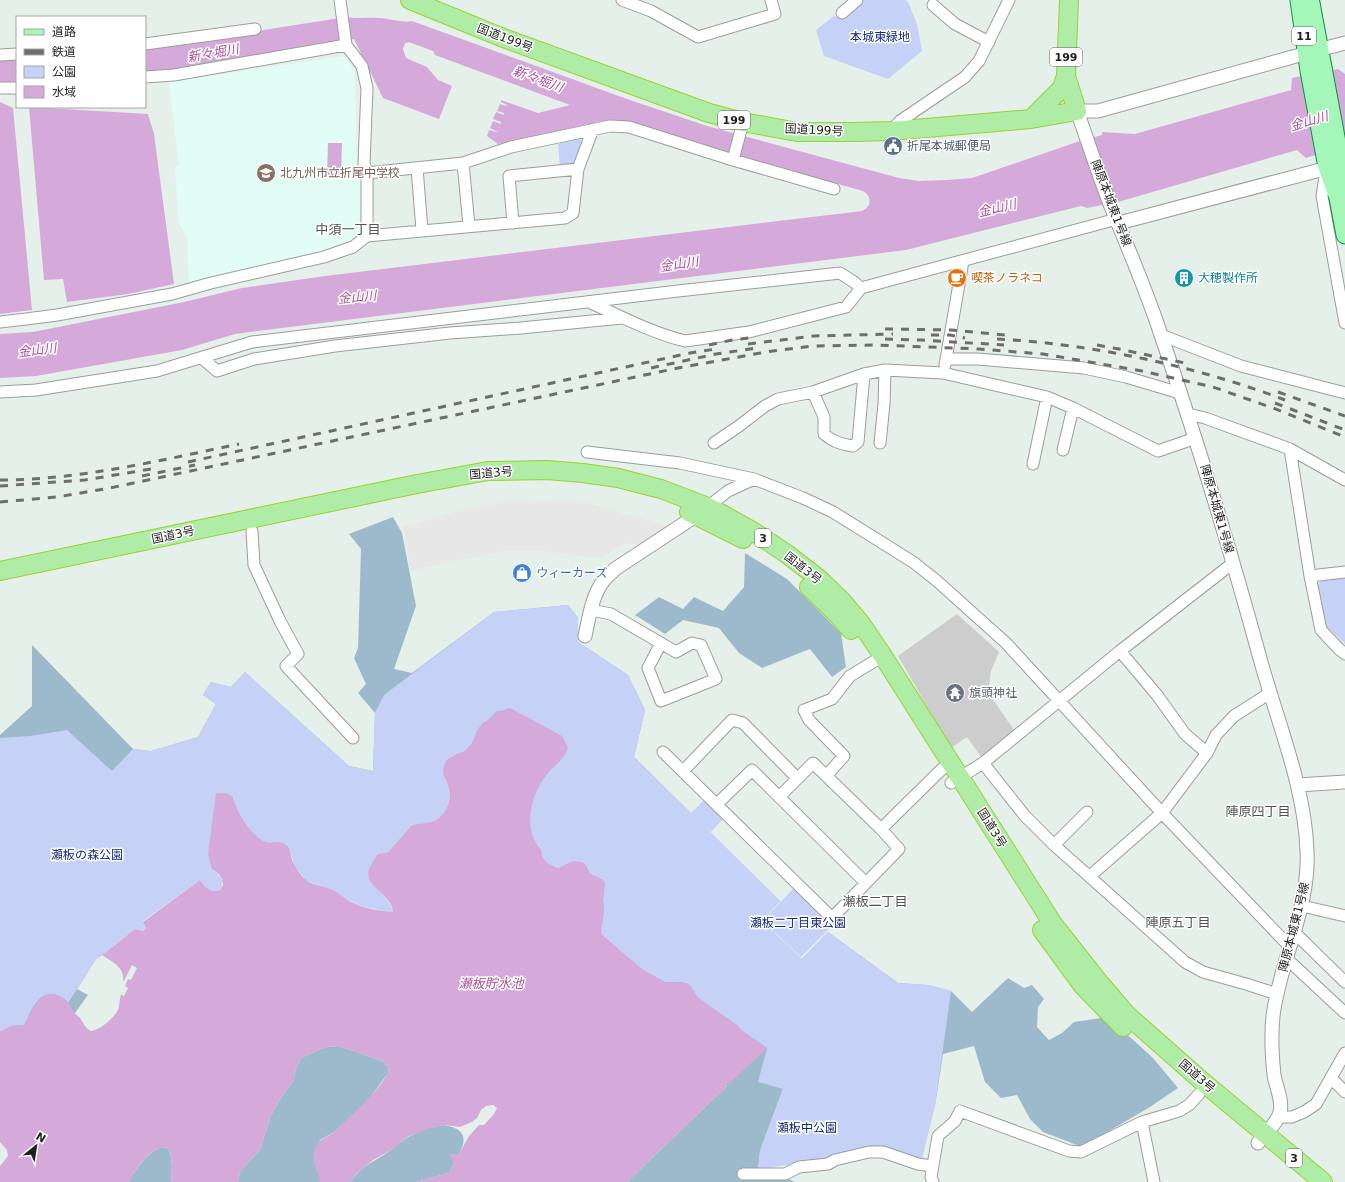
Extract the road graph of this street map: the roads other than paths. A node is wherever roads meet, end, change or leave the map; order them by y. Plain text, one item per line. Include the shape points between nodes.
1 (340, 0) edge
2 (410, 0) edge
3 (622, 0) edge
4 (646, 0) edge
5 (771, 0) edge
6 (857, 0) edge
7 (1009, 0) edge
8 (1069, 0) edge
9 (1299, 0) edge
10 (1310, 0) edge
11 (933, 5) dead end
12 (651, 11) junction
13 (842, 13) dead end
14 (254, 29) dead end
15 (989, 42) junction
16 (1345, 43) edge
17 (146, 44) edge
18 (346, 45) junction
19 (1313, 51) junction
20 (16, 54) edge
21 (0, 55) edge
22 (1066, 76) junction
23 (146, 77) edge
24 (0, 88) edge
25 (16, 88) edge
26 (1077, 111) junction
27 (1031, 119) junction
28 (742, 128) junction
29 (593, 129) junction
30 (891, 131) junction
31 (733, 160) junction
32 (463, 163) junction
33 (1337, 164) edge
34 (417, 168) junction
35 (578, 169) junction
36 (367, 173) junction
37 (834, 189) dead end
38 (1116, 217) junction
39 (513, 223) junction
40 (469, 226) junction
41 (422, 230) junction
42 (1345, 235) edge
43 (367, 236) junction
44 (963, 261) junction
45 (861, 288) junction
46 (589, 302) junction
47 (622, 317) junction
48 (0, 322) edge
49 (1345, 323) edge
50 (1161, 335) junction
51 (202, 358) junction
52 (946, 359) junction
53 (885, 370) junction
54 (943, 373) junction
55 (864, 374) junction
56 (0, 392) edge
57 (812, 392) junction
58 (1180, 393) junction
59 (1345, 393) edge
60 (1047, 397) junction
61 (1073, 408) junction
62 (1188, 414) junction
63 (1196, 438) junction
64 (714, 443) dead end
65 (880, 443) dead end
66 (1290, 449) junction
67 (1063, 450) dead end
68 (587, 452) dead end
69 (1033, 464) dead end
70 (754, 479) junction
71 (1345, 480) edge
72 (702, 511) junction
73 (252, 531) junction
74 (1233, 563) junction
75 (0, 571) edge
76 (1345, 572) edge
77 (1310, 576) junction
78 (0, 583) edge
79 (591, 610) junction
80 (585, 636) dead end
81 (661, 643) junction
82 (1120, 651) junction
83 (1345, 654) edge
84 (879, 659) junction
85 (1270, 693) junction
86 (1059, 700) junction
87 (353, 738) dead end
88 (663, 752) dead end
89 (1207, 753) junction
90 (983, 763) junction
91 (683, 770) junction
92 (951, 773) junction
93 (827, 775) junction
94 (797, 778) junction
95 (1345, 782) edge
96 (1298, 785) junction
97 (779, 797) junction
98 (717, 804) junction
99 (1087, 812) dead end
100 (1162, 813) junction
101 (881, 829) junction
102 (1054, 845) junction
103 (1090, 876) junction
104 (866, 884) junction
105 (1302, 906) junction
106 (1345, 916) edge
107 (1294, 932) junction
108 (1288, 953) junction
109 (1345, 982) edge
110 (1277, 994) junction
111 (1345, 1013) edge
112 (1345, 1053) edge
113 (1331, 1078) junction
114 (1345, 1092) edge
115 (1199, 1094) junction
116 (1279, 1117) junction
117 (1142, 1122) junction
118 (1262, 1138) junction
119 (932, 1166) junction
120 (743, 1174) dead end
121 (933, 1182) edge
122 (1154, 1182) edge
123 (1304, 1182) edge
124 (1323, 1182) edge

1 - 18 street
2 - 28 highway, 国道199号 / 199 via 502,37 709,113
3 - 12 street
4 - 12 street
5 - 12 street via 775,14 698,36
6 - 13 street
7 - 15 street
8 - 22 highway, 199
9 - 19 main road, 11
10 - 19 main road, 11
11 - 15 street via 955,24
14 - 17 street
15 - 30 street via 979,61 965,77 900,121
16 - 19 street
18 - 23 street via 174,75
18 - 36 street via 362,66 367,88 364,163
19 - 26 street via 1098,111
19 - 33 main road, 11
20 - 21 street
22 - 26 highway, 199
22 - 27 highway, 199 via 1062,88
24 - 25 street
26 - 27 highway, 国道199号 / 199
26 - 38 street, 陣原本城東1号線
27 - 30 highway, 国道199号 / 199
28 - 30 highway, 国道199号 / 199 via 797,132
28 - 31 street
29 - 31 street via 610,126 629,127
29 - 32 street via 511,147
29 - 35 street
31 - 37 street
32 - 34 street
32 - 40 street
33 - 38 street
33 - 42 main road, 11 via 1338,198
33 - 49 street via 1322,196
34 - 36 street
34 - 41 street
35 - 39 street via 573,213 564,218
35 - 39 street via 509,176
36 - 43 street
38 - 44 street
38 - 50 street, 陣原本城東1号線
39 - 40 street
40 - 41 street
41 - 43 street
43 - 48 street via 353,247 324,258 172,294 57,315
44 - 45 street
44 - 52 street
45 - 46 street via 840,273
45 - 47 street via 846,307 749,332 685,340
46 - 47 street
46 - 51 street via 252,342
47 - 51 street via 362,343 254,359 216,372
50 - 58 street, 陣原本城東1号線
50 - 59 street via 1241,366
51 - 56 street via 157,371 36,390
52 - 54 street
52 - 58 street via 1084,368
53 - 54 street
53 - 55 street
53 - 65 street
54 - 60 street
55 - 57 street
55 - 57 street via 858,442 853,446 838,444 824,434 824,417
57 - 64 street via 778,399
58 - 62 street, 陣原本城東1号線
60 - 61 street
60 - 69 street
61 - 63 street via 1158,451
61 - 67 street
62 - 63 street, 陣原本城東1号線
62 - 66 street
63 - 74 street, 陣原本城東1号線
66 - 71 street
66 - 77 street
68 - 70 street via 680,463
70 - 72 street via 728,491
70 - 86 street via 833,512 913,562 1006,643
72 - 73 highway, 国道3号 / 3 via 672,506 596,486 502,482 466,486
72 - 75 highway, 国道3号 / 3 via 661,489 618,478 548,470 488,471
72 - 79 street via 615,569 604,580
72 - 84 highway, 国道3号 / 3 via 722,514 754,532 818,578 842,600 862,625
73 - 78 highway, 国道3号 / 3
73 - 87 street via 254,565 298,654 286,666
74 - 82 street
74 - 85 street, 陣原本城東1号線
76 - 77 street
77 - 83 street via 1321,630
79 - 80 street
79 - 81 street via 612,614
81 - 81 street via 676,652 692,644 701,645 716,679 661,701 648,668
82 - 86 street
82 - 89 street via 1157,695 1185,734
84 - 92 highway, 国道3号 / 3
84 - 93 street via 850,676 832,699 804,710 809,720 844,756
85 - 89 street via 1234,716 1216,735
85 - 96 street, 陣原本城東1号線
86 - 90 street
86 - 100 street
88 - 91 street
89 - 100 street
90 - 92 street
90 - 102 street via 1025,816
91 - 94 street via 732,720 743,722
91 - 98 street
92 - 101 street
92 - 115 highway, 国道3号 / 3 via 1044,932 1083,986 1118,1022
92 - 118 highway, 国道3号 / 3 via 1052,924 1107,992 1126,1014
93 - 94 street via 813,763
93 - 101 street
94 - 97 street
95 - 96 street
96 - 105 street, 陣原本城東1号線 via 1306,826 1308,855
97 - 98 street via 752,770
97 - 104 street
98 - 104 street via 832,918
99 - 102 street
100 - 103 street
100 - 108 street
101 - 104 street via 899,849
102 - 103 street
103 - 110 street via 1185,962 1203,972
105 - 106 street
105 - 107 street, 陣原本城東1号線
107 - 108 street, 陣原本城東1号線
107 - 109 street
108 - 110 street, 陣原本城東1号線
108 - 111 street
110 - 116 street, 陣原本城東1号線 via 1272,1038 1274,1076 1281,1110
112 - 113 street
113 - 114 street
113 - 116 street via 1316,1104 1292,1117
115 - 117 street via 1179,1111
115 - 118 highway, 国道3号 / 3
116 - 118 street
117 - 119 street via 1081,1152 1069,1151 960,1111 955,1121 938,1136
117 - 122 street
118 - 123 highway, 国道3号 / 3
118 - 124 highway, 国道3号 / 3
119 - 120 street via 883,1152 869,1152 828,1164 799,1167 785,1174
119 - 121 street

